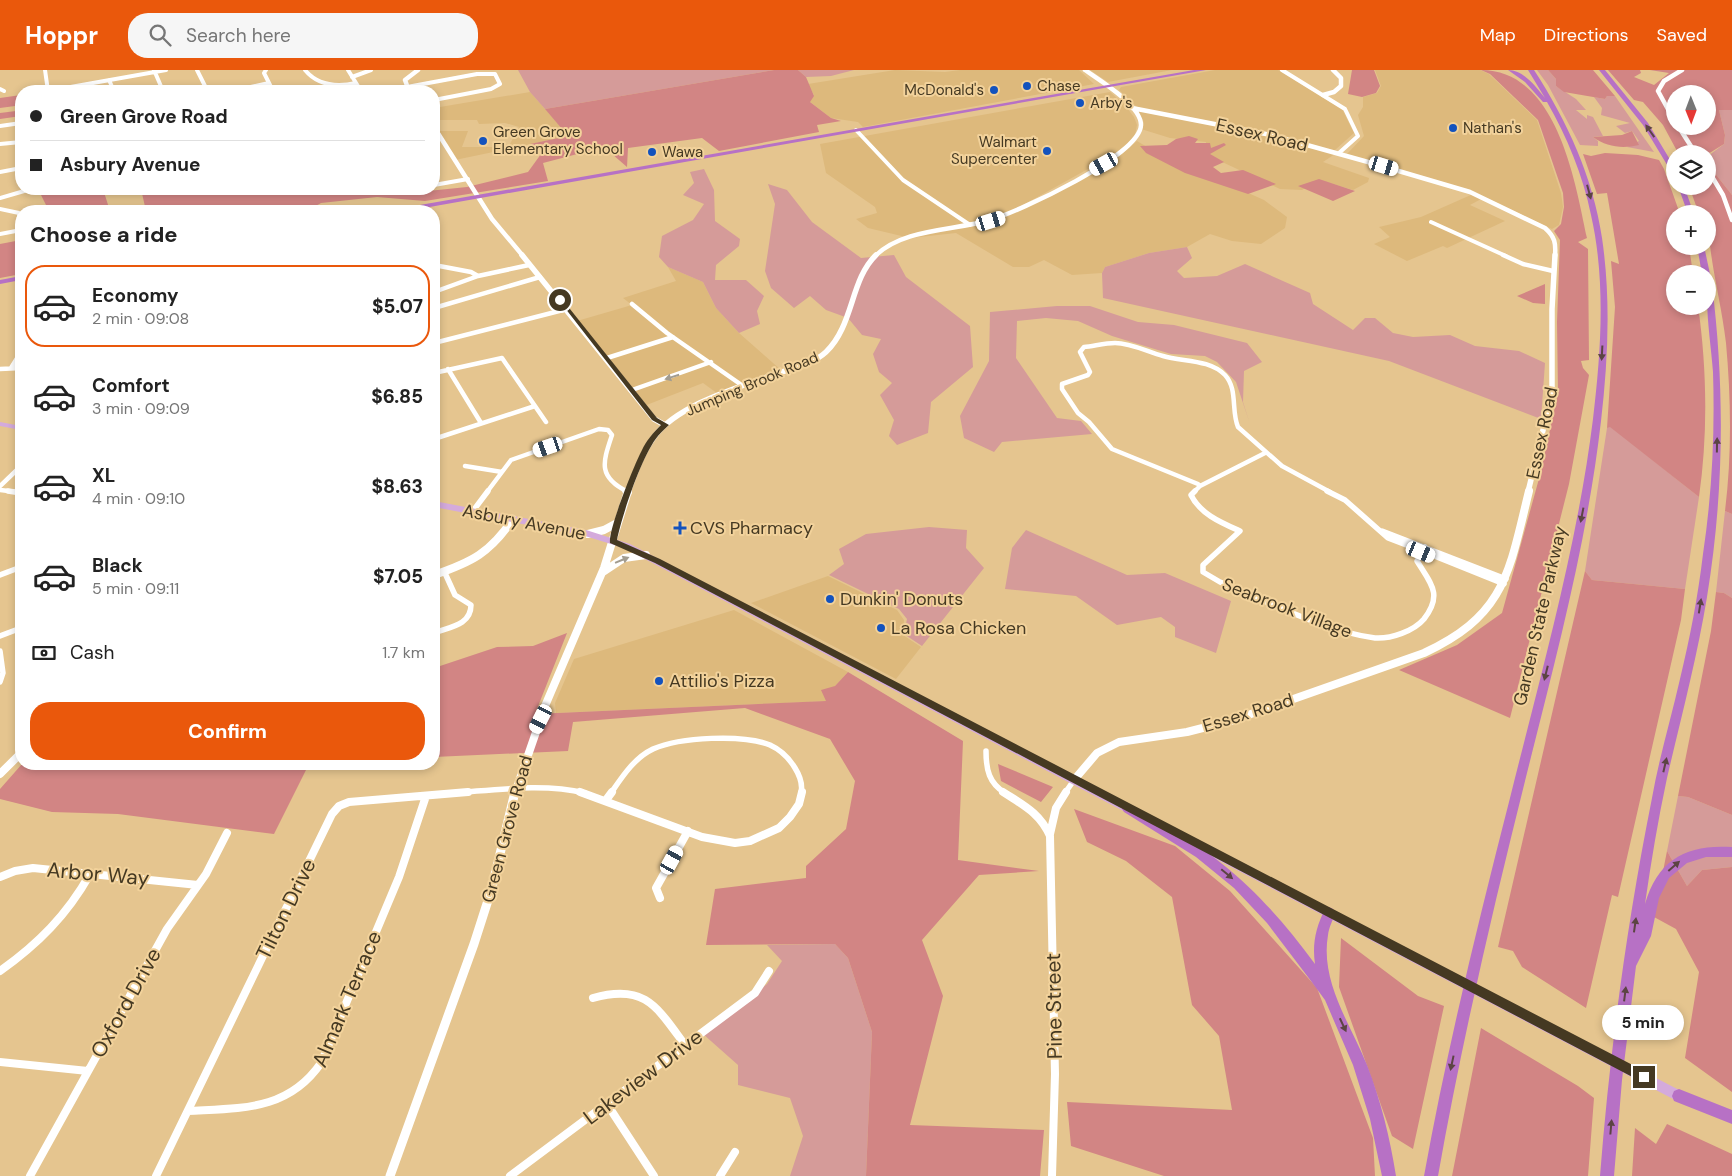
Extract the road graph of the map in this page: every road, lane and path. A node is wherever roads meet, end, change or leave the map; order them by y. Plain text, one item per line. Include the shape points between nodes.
1 (45, 70) edge
2 (166, 70) edge
3 (197, 70) edge
4 (266, 70) edge
5 (305, 70) edge
6 (348, 70) edge
7 (371, 70) edge
8 (418, 70) edge
9 (1085, 70) edge
10 (1187, 70) edge
11 (1203, 70) edge
12 (1282, 70) edge
13 (1333, 70) edge
14 (1511, 70) edge
15 (1531, 70) edge
16 (1602, 70) edge
17 (1682, 70) edge
18 (154, 71) edge
19 (352, 77) junction
20 (109, 80) junction
21 (269, 83) joint
22 (356, 83) joint
23 (47, 85) edge
24 (81, 85) edge
25 (111, 85) edge
26 (160, 85) edge
27 (204, 85) edge
28 (260, 85) edge
29 (407, 85) edge
30 (426, 85) edge
31 (1106, 86) junction
32 (1323, 95) junction
33 (440, 99) edge
34 (1132, 108) junction
35 (1666, 108) edge
36 (1560, 118) junction
37 (15, 124) edge
38 (0, 126) edge
39 (856, 130) junction
40 (440, 136) edge
41 (15, 143) edge
42 (0, 144) edge
43 (1338, 153) junction
44 (1666, 157) edge
45 (15, 169) edge
46 (0, 172) edge
47 (468, 179) junction
48 (1716, 182) edge
49 (440, 184) edge
50 (15, 194) edge
51 (478, 197) junction
52 (0, 198) edge
53 (432, 205) edge
54 (1, 210) edge
55 (15, 212) edge
56 (1732, 220) edge
57 (1431, 222) dead end
58 (970, 225) junction
59 (15, 231) edge
60 (0, 234) edge
61 (529, 265) junction
62 (440, 266) edge
63 (1554, 271) junction
64 (478, 276) junction
65 (540, 277) junction
66 (15, 279) edge
67 (0, 282) edge
68 (440, 290) edge
69 (632, 304) dead end
70 (440, 306) edge
71 (567, 309) junction
72 (1711, 315) edge
73 (673, 336) junction
74 (440, 341) edge
75 (607, 358) junction
76 (15, 362) edge
77 (711, 362) junction
78 (0, 368) edge
79 (11, 368) junction
80 (15, 368) edge
81 (448, 370) junction
82 (440, 372) edge
83 (743, 386) junction
84 (632, 390) junction
85 (535, 406) junction
86 (546, 422) dead end
87 (481, 423) junction
88 (0, 424) edge
89 (665, 425) junction
90 (15, 426) edge
91 (440, 437) edge
92 (1265, 453) junction
93 (465, 466) dead end
94 (15, 472) edge
95 (502, 472) junction
96 (1200, 486) junction
97 (0, 488) edge
98 (15, 492) edge
99 (629, 493) junction
100 (440, 505) edge
101 (473, 511) junction
102 (513, 519) junction
103 (617, 523) junction
104 (588, 534) junction
105 (613, 541) junction
106 (1423, 550) junction
107 (646, 555) junction
108 (15, 569) edge
109 (444, 571) junction
110 (440, 573) edge
111 (602, 573) junction
112 (0, 575) edge
113 (1506, 582) junction
114 (15, 630) edge
115 (440, 631) edge
116 (0, 636) edge
117 (0, 651) edge
118 (0, 682) edge
119 (986, 751) dead end
120 (15, 759) edge
121 (0, 774) edge
122 (1074, 780) junction
123 (517, 788) junction
124 (426, 796) junction
125 (606, 800) junction
126 (1128, 809) junction
127 (688, 831) junction
128 (227, 834) dead end
129 (1050, 836) junction
130 (1732, 852) edge
131 (90, 874) junction
132 (0, 878) edge
133 (198, 885) junction
134 (660, 898) dead end
135 (1330, 913) junction
136 (0, 971) edge
137 (769, 971) dead end
138 (1628, 973) junction
139 (1330, 997) junction
140 (593, 998) dead end
141 (685, 1045) junction
142 (0, 1062) edge
143 (88, 1072) junction
144 (1679, 1096) junction
145 (607, 1104) junction
146 (188, 1111) junction
147 (1732, 1117) edge
148 (1732, 1124) edge
149 (735, 1152) dead end
150 (30, 1176) edge
151 (156, 1176) edge
152 (390, 1176) edge
153 (510, 1176) edge
154 (654, 1176) edge
155 (720, 1176) edge
156 (1052, 1176) edge
157 (1389, 1176) edge
158 (1430, 1176) edge
159 (1607, 1176) edge

1 - 23 street
2 - 18 street
3 - 27 street
4 - 21 street via 264,74
5 - 22 street via 311,78 328,84
6 - 19 street
7 - 19 street
8 - 29 street via 406,79
9 - 31 street
10 - 31 highway
11 - 31 highway
12 - 32 street
13 - 32 street via 1341,78 1341,86
14 - 36 highway via 1527,81
15 - 36 highway, Garden State Parkway
44 -> 16 highway via 1652,132
17 - 35 street via 1663,81 1658,91
18 - 20 street
18 - 26 street
19 - 22 street
20 - 24 street
20 - 25 street
21 - 28 street
30 - 33 street via 482,73 495,74 500,84 491,89
31 - 34 street
31 - 39 highway
32 - 43 street via 1346,110 1358,133 1358,137
34 - 43 street, Essex Road via 1271,135
34 - 58 street, Jumping Brook Road via 1141,126 1134,141 1116,156 1013,213
36 -> 158 highway, Garden State Parkway via 1584,176 1600,249 1604,316 1598,407 1573,562 1476,958
37 - 38 street
39 - 51 highway
39 - 58 street via 903,180
40 - 47 street
41 - 42 street
43 - 63 street, Essex Road via 1470,192 1539,225 1551,233 1556,242
45 - 46 street
47 - 49 street
47 - 51 street
48 - 56 street
50 - 52 street
51 - 53 highway
51 - 61 street
54 - 55 street
57 - 63 street via 1523,264
58 - 83 street, Jumping Brook Road via 900,242 877,253 870,258 865,269 849,319 827,351 808,363
59 - 60 street
61 - 64 street
61 - 65 street
62 - 64 street
63 - 113 street, Essex Road via 1552,393
64 - 68 street
65 - 70 street
65 - 71 street
66 - 67 highway
69 - 73 street
71 - 74 street
71 - 75 street
138 -> 72 highway via 1648,847 1695,637 1710,540 1718,395
73 - 75 street
73 - 77 street
75 - 84 street
76 - 79 street
77 - 83 street
77 -> 84 street
78 - 79 street
79 - 80 street
81 - 82 street
81 - 85 street via 499,358 506,362
81 - 87 street
83 - 89 street, Jumping Brook Road
84 - 89 street via 654,419
85 - 86 street
85 - 87 street
87 - 91 street
88 - 90 main road
89 - 99 street, Green Grove Road via 647,446
92 - 96 street
92 - 96 street via 1238,427 1232,387 1217,369 1116,343 1081,349 1080,355 1089,374 1065,381 1061,386 1078,413 1112,449
92 - 106 street via 1299,477 1345,500 1388,538
93 - 95 street
94 - 97 street
95 - 99 street via 515,458 605,429 612,436 605,453 605,470 617,488
95 - 101 street
96 - 106 street, Seabrook Village via 1191,495 1196,504 1240,531 1203,565 1204,572 1220,582 1341,631 1377,638 1394,636 1422,621 1435,599 1417,564
97 - 98 street
99 - 103 street, Green Grove Road
100 - 101 main road, Asbury Avenue
101 - 102 main road, Asbury Avenue
102 - 104 main road, Asbury Avenue
102 - 109 street via 487,552
103 - 104 street
103 - 105 street, Green Grove Road
104 - 105 main road, Asbury Avenue
105 - 107 main road, Asbury Avenue
105 - 111 street, Green Grove Road
106 - 113 street
111 -> 107 street via 624,558
107 - 122 main road, Asbury Avenue
108 - 112 street
109 - 110 street
109 - 115 street via 455,595 471,605 472,610 464,622
111 - 123 street, Green Grove Road via 536,730
113 - 122 street, Essex Road via 1490,608 1475,623 1434,649 1234,720 1187,732 1119,742 1092,758
114 - 116 street
117 - 118 street via 3,673
119 - 129 street, Pine Street via 984,768 990,780 998,789 1040,816
120 - 121 street
122 - 126 main road, Asbury Avenue
122 - 129 street, Pine Street via 1056,808
123 - 124 street, Tilton Drive
123 - 125 street, Tilton Drive via 568,789
123 - 152 street, Green Grove Road via 480,926
124 - 146 street, Tilton Drive via 349,802 335,810
124 - 146 street, Almark Terrace via 398,877 311,1080 292,1095 274,1102
125 - 127 street, Tilton Drive
125 - 127 street, Tilton Drive via 636,760 669,743 749,740 782,751 793,762 799,774 800,801 784,825 771,834 737,844
126 - 135 main road, Asbury Avenue
126 -> 139 highway via 1199,852 1246,892 1287,936
127 - 134 street via 656,888
128 - 133 street, Oxford Drive
129 - 156 street, Pine Street via 1055,1074
138 -> 130 highway via 1646,932 1653,897 1666,872 1690,854 1712,850
131 - 132 street, Arbor Way via 33,868
131 - 133 street, Arbor Way
131 - 136 street via 55,927 35,947
133 - 143 street, Oxford Drive via 174,917
135 - 139 highway via 1323,926 1319,950
135 - 144 main road, Asbury Avenue
137 - 141 street, Lakeview Drive via 755,993
159 -> 138 highway
139 -> 157 highway via 1366,1082
140 - 141 street via 618,991 644,997 657,1007
141 - 145 street, Lakeview Drive
142 - 143 street
143 - 150 street, Oxford Drive
144 - 147 highway
144 - 148 street, Asbury Avenue
145 - 153 street, Lakeview Drive
145 - 154 street
146 - 151 street, Tilton Drive
149 - 155 street

